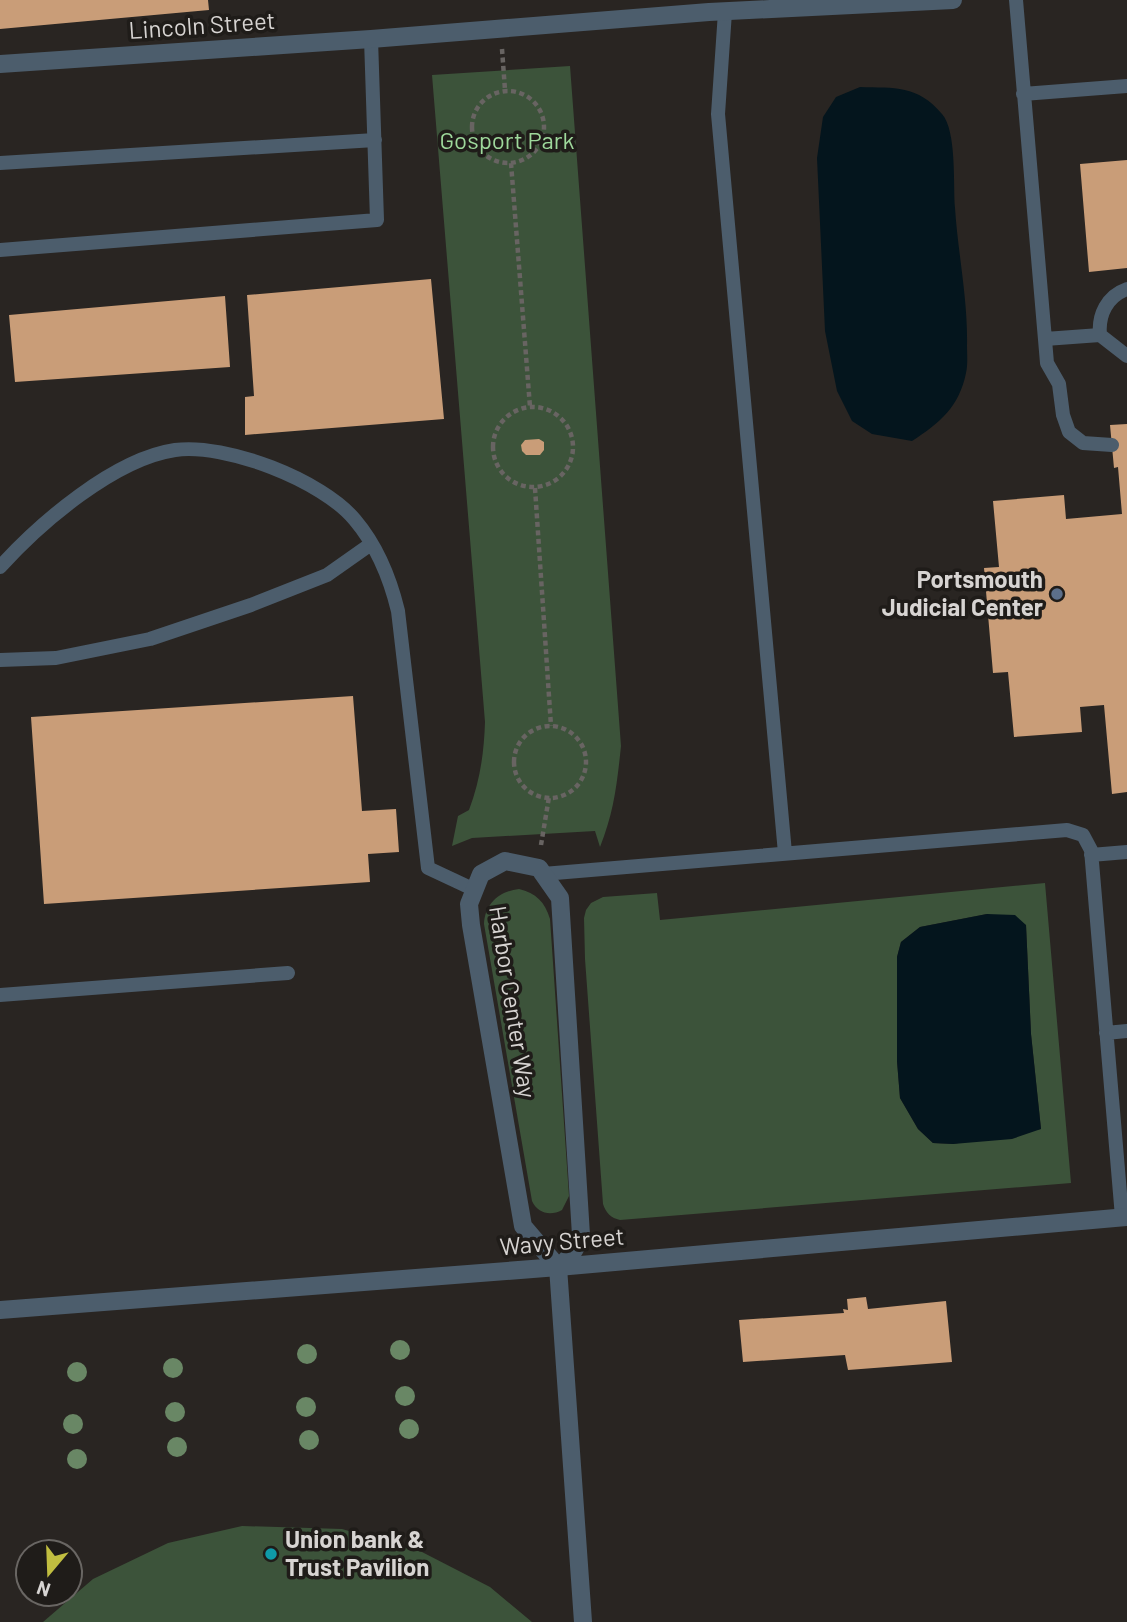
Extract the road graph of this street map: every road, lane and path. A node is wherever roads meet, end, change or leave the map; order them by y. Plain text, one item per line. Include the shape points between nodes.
1 (953, 0) edge
2 (1016, 0) edge
3 (726, 12) junction
4 (501, 27) junction
5 (371, 39) junction
6 (0, 65) edge
7 (1127, 86) edge
8 (505, 90) junction
9 (1023, 94) junction
10 (375, 140) junction
11 (0, 163) edge
12 (511, 163) junction
13 (0, 250) edge
14 (1127, 289) edge
15 (1100, 335) junction
16 (1045, 339) junction
17 (1127, 356) edge
18 (530, 407) junction
19 (1112, 445) dead end
20 (535, 488) junction
21 (371, 544) junction
22 (0, 567) edge
23 (0, 660) edge
24 (551, 726) junction
25 (549, 797) junction
26 (1127, 852) edge
27 (785, 853) junction
28 (1091, 855) junction
29 (541, 871) junction
30 (475, 890) junction
31 (288, 972) dead end
32 (0, 995) edge
33 (1127, 1031) edge
34 (1106, 1033) junction
35 (1120, 1118) edge
36 (1124, 1217) edge
37 (558, 1267) junction
38 (0, 1310) edge
39 (583, 1622) edge

1 - 3 street, Lincoln Street
2 - 9 lane
3 - 4 street, Lincoln Street
3 - 27 lane via 719,114
4 - 5 street, Lincoln Street
4 - 8 path
5 - 6 street, Lincoln Street
5 - 10 lane
7 - 9 lane
8 - 12 path via 531,99 544,123 536,150
8 - 12 path via 480,103 472,130 485,155
9 - 16 lane
10 - 11 lane
10 - 13 lane via 377,220
12 - 18 path
14 - 15 lane via 1104,309
15 - 16 lane
15 - 17 lane
16 - 19 lane via 1047,363 1059,384 1069,432 1083,443
18 - 20 path via 502,420 492,450 506,477
18 - 20 path via 559,416 573,444 563,474
20 - 24 path
21 - 22 lane via 353,518 317,489 278,469 227,453 176,450 141,460 97,483 26,538
21 - 23 lane via 327,575 150,639 56,658
21 - 30 lane via 390,580 398,611 428,868
24 - 25 path via 526,735 514,760 524,786
24 - 25 path via 577,737 586,763 575,788
25 - 29 path
26 - 28 lane
27 - 28 lane via 1067,830 1083,835
27 - 29 lane
28 - 34 lane
29 - 30 street, Harbor Center Way via 505,861 481,874
29 - 37 street, Harbor Center Way via 560,898 581,1235 570,1258
30 - 37 street, Harbor Center Way via 469,904 471,925 523,1226
31 - 32 lane
33 - 34 lane
34 - 35 lane
35 - 36 lane
36 - 37 street, Wavy Street
37 - 38 street, Wavy Street
37 - 39 street

